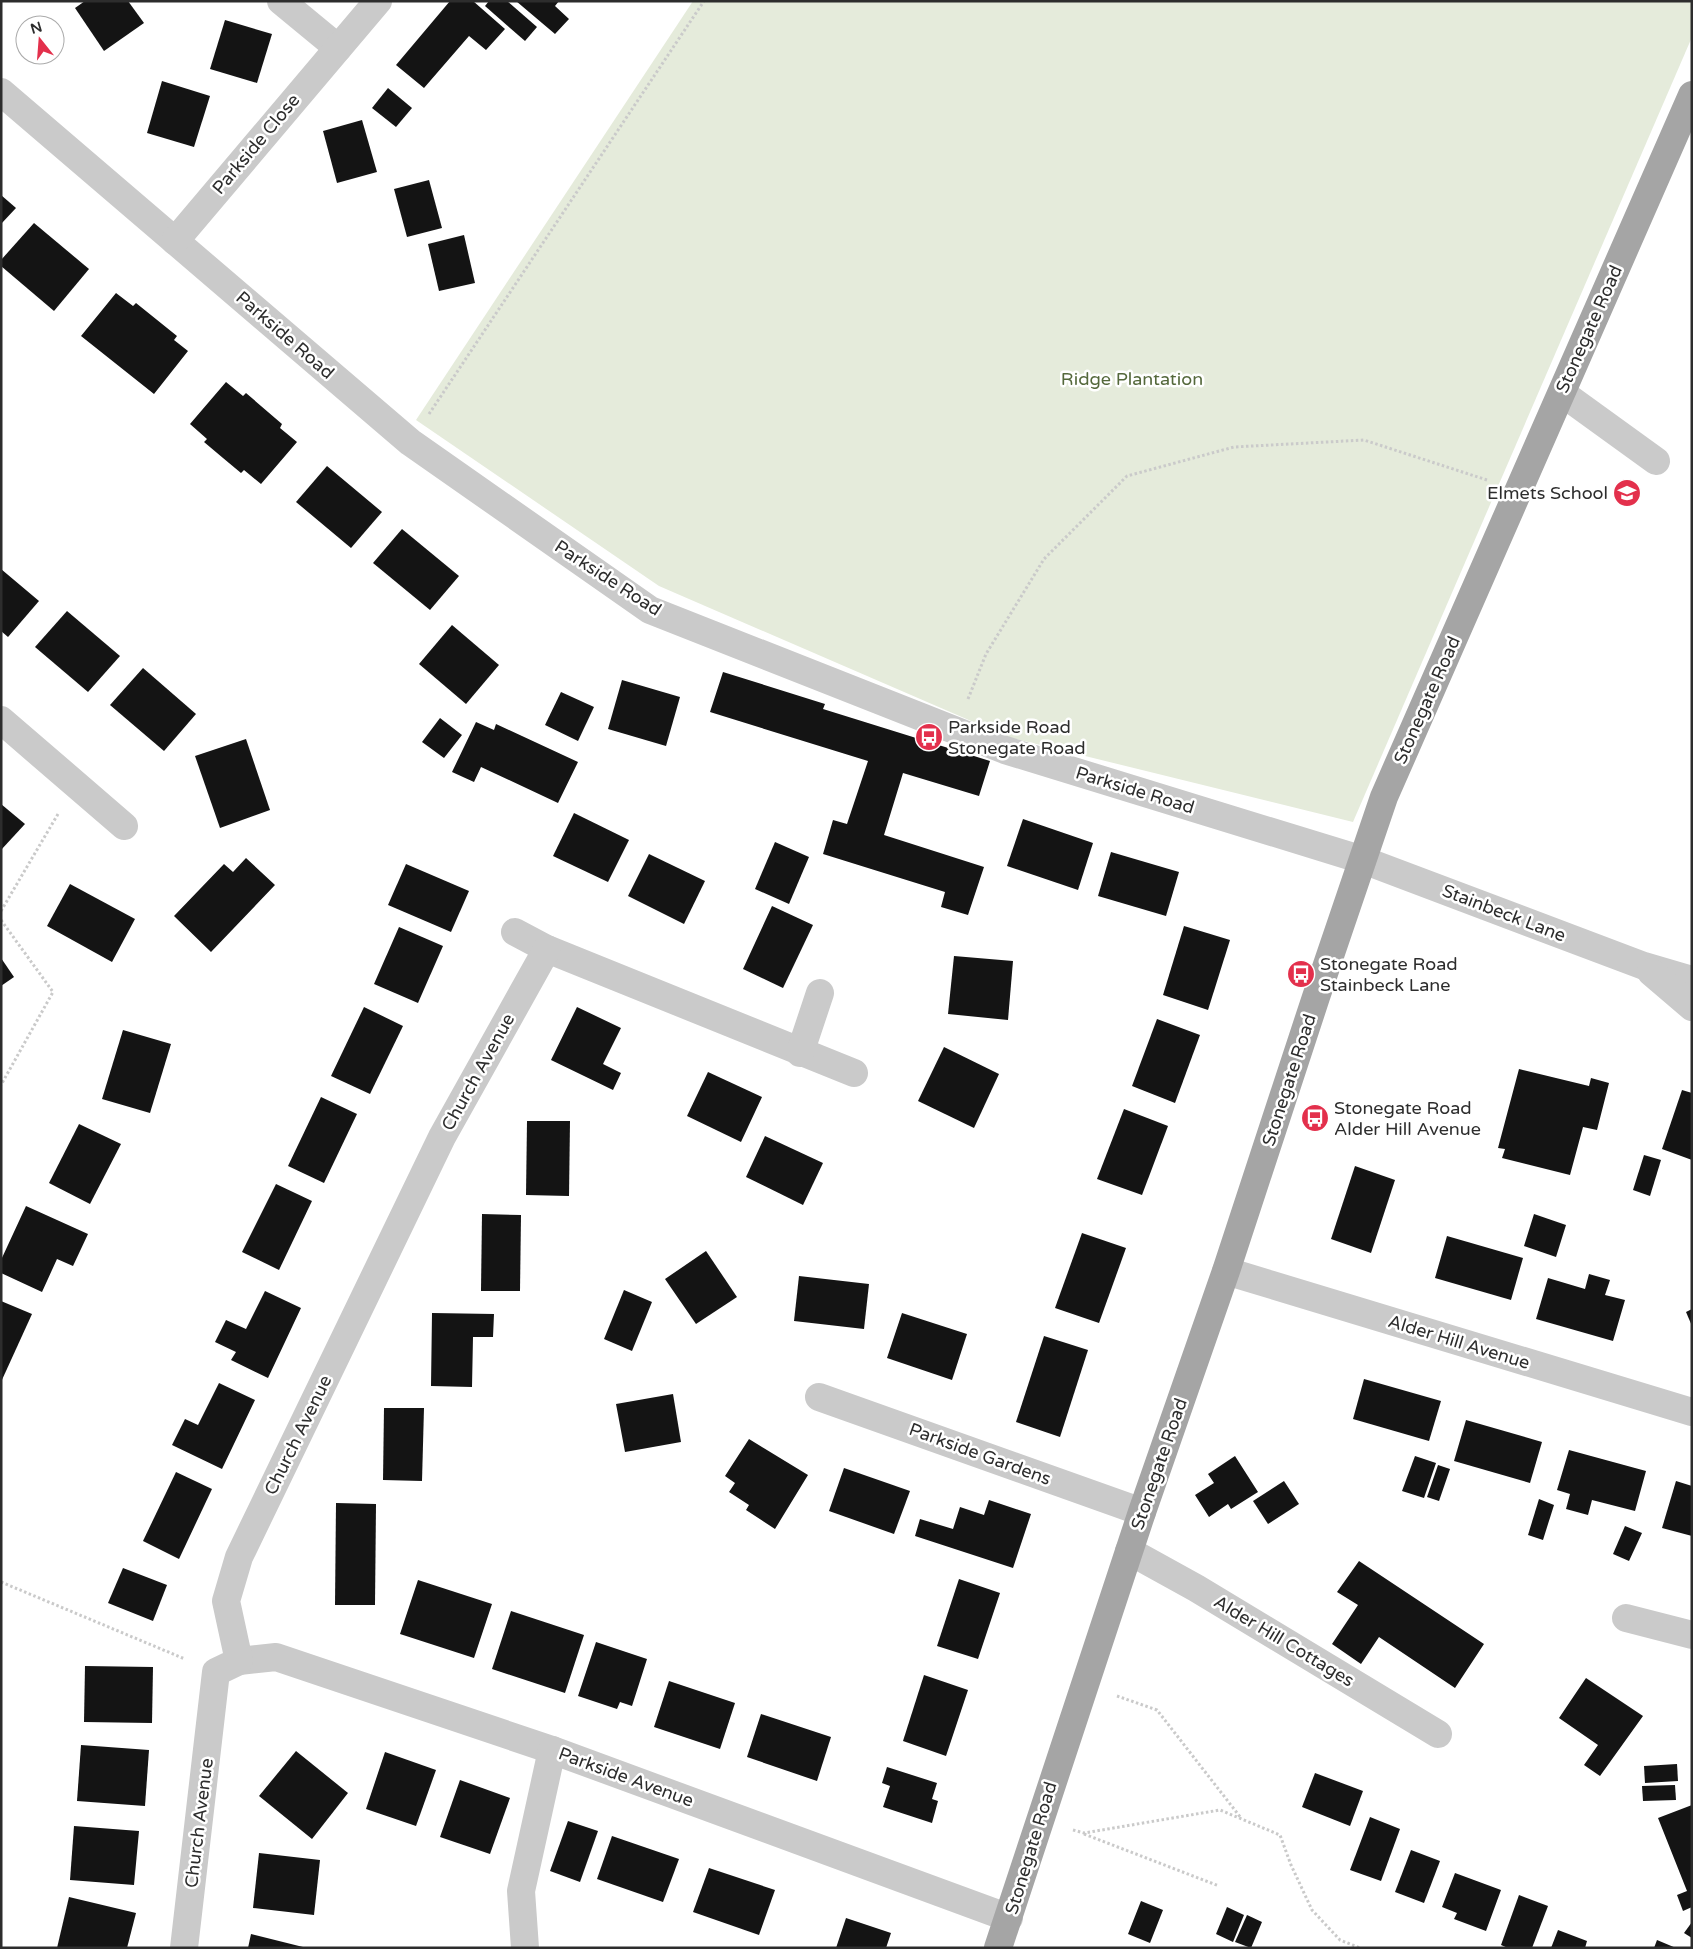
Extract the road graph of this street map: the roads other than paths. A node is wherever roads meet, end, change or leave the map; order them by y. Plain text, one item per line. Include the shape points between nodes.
1 (281, 1) edge
2 (378, 1) edge
3 (338, 48) junction
4 (1, 92) edge
5 (1692, 95) edge
6 (175, 241) junction
7 (1562, 392) junction
8 (1656, 461) dead end
9 (1, 720) edge
10 (124, 826) dead end
11 (1364, 860) junction
12 (515, 932) dead end
13 (547, 949) junction
14 (1644, 966) junction
15 (1692, 980) edge
16 (820, 993) dead end
17 (1692, 1007) edge
18 (800, 1053) junction
19 (854, 1073) dead end
20 (1226, 1272) junction
21 (819, 1396) dead end
22 (1692, 1412) edge
23 (1142, 1512) junction
24 (1129, 1551) junction
25 (1626, 1618) dead end
26 (1692, 1634) edge
27 (227, 1667) junction
28 (1438, 1734) dead end
29 (552, 1750) junction
30 (1009, 1918) junction
31 (184, 1948) edge
32 (525, 1948) edge
33 (998, 1948) edge

1 - 3 street
2 - 3 street, Parkside Close
3 - 6 street, Parkside Close
4 - 6 street, Parkside Road
5 - 7 main road, Stonegate Road
6 - 11 street, Parkside Road via 410,442 650,610 1005,750
7 - 8 street
7 - 11 main road, Stonegate Road via 1384,797
9 - 10 street
11 - 14 street, Stainbeck Lane
11 - 20 main road, Stonegate Road
12 - 13 street
13 - 18 street
13 - 27 street, Church Avenue via 442,1138 239,1557 226,1601
14 - 15 street, Stainbeck Lane
14 - 17 street, Stainbeck Lane
16 - 18 street
18 - 19 street
20 - 22 street, Alder Hill Avenue
20 - 23 main road, Stonegate Road
21 - 23 street, Parkside Gardens
23 - 24 main road, Stonegate Road
24 - 28 street, Alder Hill Cottages
24 - 30 main road, Stonegate Road
25 - 26 street
27 - 29 street, Parkside Avenue via 276,1657
27 - 31 street, Church Avenue
29 - 30 street, Parkside Avenue
29 - 32 street via 521,1891
30 - 33 main road, Stonegate Road

